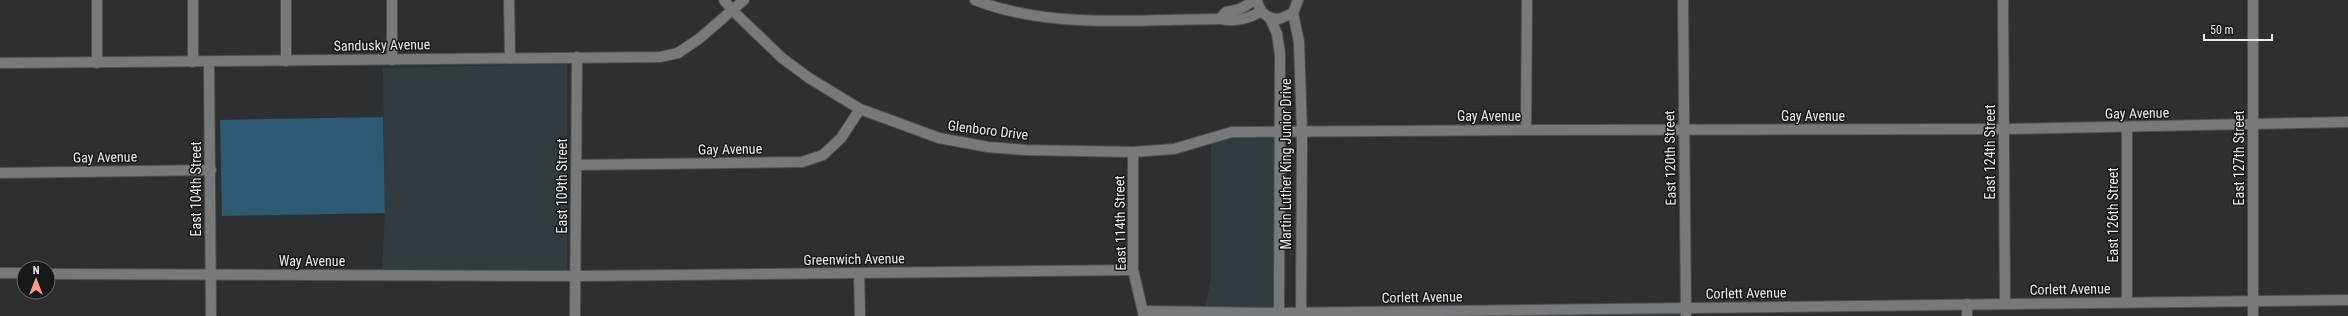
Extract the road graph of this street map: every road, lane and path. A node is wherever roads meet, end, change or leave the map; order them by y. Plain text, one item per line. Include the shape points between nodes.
1 (97, 0) edge
2 (193, 0) edge
3 (286, 0) edge
4 (392, 0) edge
5 (510, 0) edge
6 (724, 0) edge
7 (744, 0) edge
8 (975, 0) edge
9 (1256, 0) edge
10 (1298, 0) edge
11 (1527, 0) edge
12 (1684, 0) edge
13 (2003, 0) edge
14 (2253, 0) edge
15 (732, 10) junction
16 (1261, 11) junction
17 (1292, 13) junction
18 (1270, 18) junction
19 (1220, 19) junction
20 (576, 56) junction
21 (510, 57) junction
22 (392, 60) junction
23 (286, 61) junction
24 (193, 62) junction
25 (208, 62) junction
26 (0, 63) edge
27 (97, 63) junction
28 (860, 109) junction
29 (2348, 122) edge
30 (2253, 124) junction
31 (2127, 127) junction
32 (1526, 130) junction
33 (1684, 130) junction
34 (2005, 130) junction
35 (1278, 132) junction
36 (1302, 132) junction
37 (1133, 152) junction
38 (576, 165) junction
39 (211, 170) junction
40 (0, 172) edge
41 (1133, 270) junction
42 (0, 273) edge
43 (16, 273) edge
44 (859, 273) junction
45 (56, 274) edge
46 (211, 274) junction
47 (576, 276) junction
48 (2348, 300) edge
49 (2253, 301) junction
50 (2127, 302) junction
51 (1967, 304) junction
52 (2005, 304) junction
53 (1686, 312) edge
54 (1144, 313) edge
55 (1279, 314) edge
56 (1301, 314) edge
57 (211, 316) edge
58 (575, 316) edge
59 (860, 316) edge
60 (1967, 316) edge
61 (2253, 316) edge

1 - 27 street
2 - 24 street
3 - 23 street
4 - 22 street
5 - 21 street
6 - 15 street, Glenboro Drive
7 - 15 street, Sandusky Avenue
8 - 19 street via 1014,12 1072,20
9 - 16 street
9 - 19 street via 1240,9 1226,12
10 - 17 street
11 - 32 street
12 - 33 street, East 120th Street
13 - 34 street, East 124th Street
14 - 30 street, East 127th Street
15 - 20 street, Sandusky Avenue via 678,53 660,56
15 - 28 street, Glenboro Drive via 782,58
16 - 18 street
16 - 19 street via 1256,15 1230,21
17 - 18 street via 1279,20
17 - 36 street, Martin Luther King Junior Drive via 1298,42
18 - 35 street, Martin Luther King Junior Drive via 1277,34 1280,54
20 - 21 street, Sandusky Avenue
20 - 38 street, East 109th Street
21 - 22 street, Sandusky Avenue
22 - 23 street, Sandusky Avenue
23 - 25 street, Sandusky Avenue
24 - 25 street, Sandusky Avenue
24 - 27 street, Sandusky Avenue
25 - 39 street, East 104th Street
26 - 27 street, Sandusky Avenue
28 - 37 street, Glenboro Drive via 939,138 988,147
28 - 38 street, Gay Avenue via 841,138 823,155 802,162
29 - 30 street, Gay Avenue
30 - 31 street, Gay Avenue
30 - 49 street, East 127th Street
31 - 34 street, Gay Avenue
31 - 50 street, East 126th Street
32 - 33 street, Gay Avenue
32 - 36 street, Gay Avenue
33 - 34 street, Gay Avenue
33 - 53 street, East 120th Street
34 - 52 street, East 124th Street
35 - 36 street, Gay Avenue
35 - 37 street, Glenboro Drive via 1232,132 1174,149
35 - 55 street, Martin Luther King Junior Drive
36 - 56 street, Martin Luther King Junior Drive
37 - 41 street, East 114th Street
38 - 47 street, East 109th Street
39 - 40 street, Gay Avenue
39 - 46 street, East 104th Street
41 - 44 street, Greenwich Avenue
41 - 54 street, East 114th Street
42 - 43 street
44 - 47 street, Greenwich Avenue
44 - 59 street
45 - 46 street, Way Avenue
46 - 47 street, Way Avenue
46 - 57 street, East 104th Street
47 - 58 street, East 109th Street
48 - 49 street, Corlett Avenue
49 - 50 street, Corlett Avenue
49 - 61 street, East 127th Street
50 - 52 street, Corlett Avenue
51 - 52 street, Corlett Avenue
51 - 53 street, Corlett Avenue
51 - 60 street
53 - 56 street, Corlett Avenue
54 - 55 street, Corlett Avenue
55 - 56 street, Corlett Avenue

